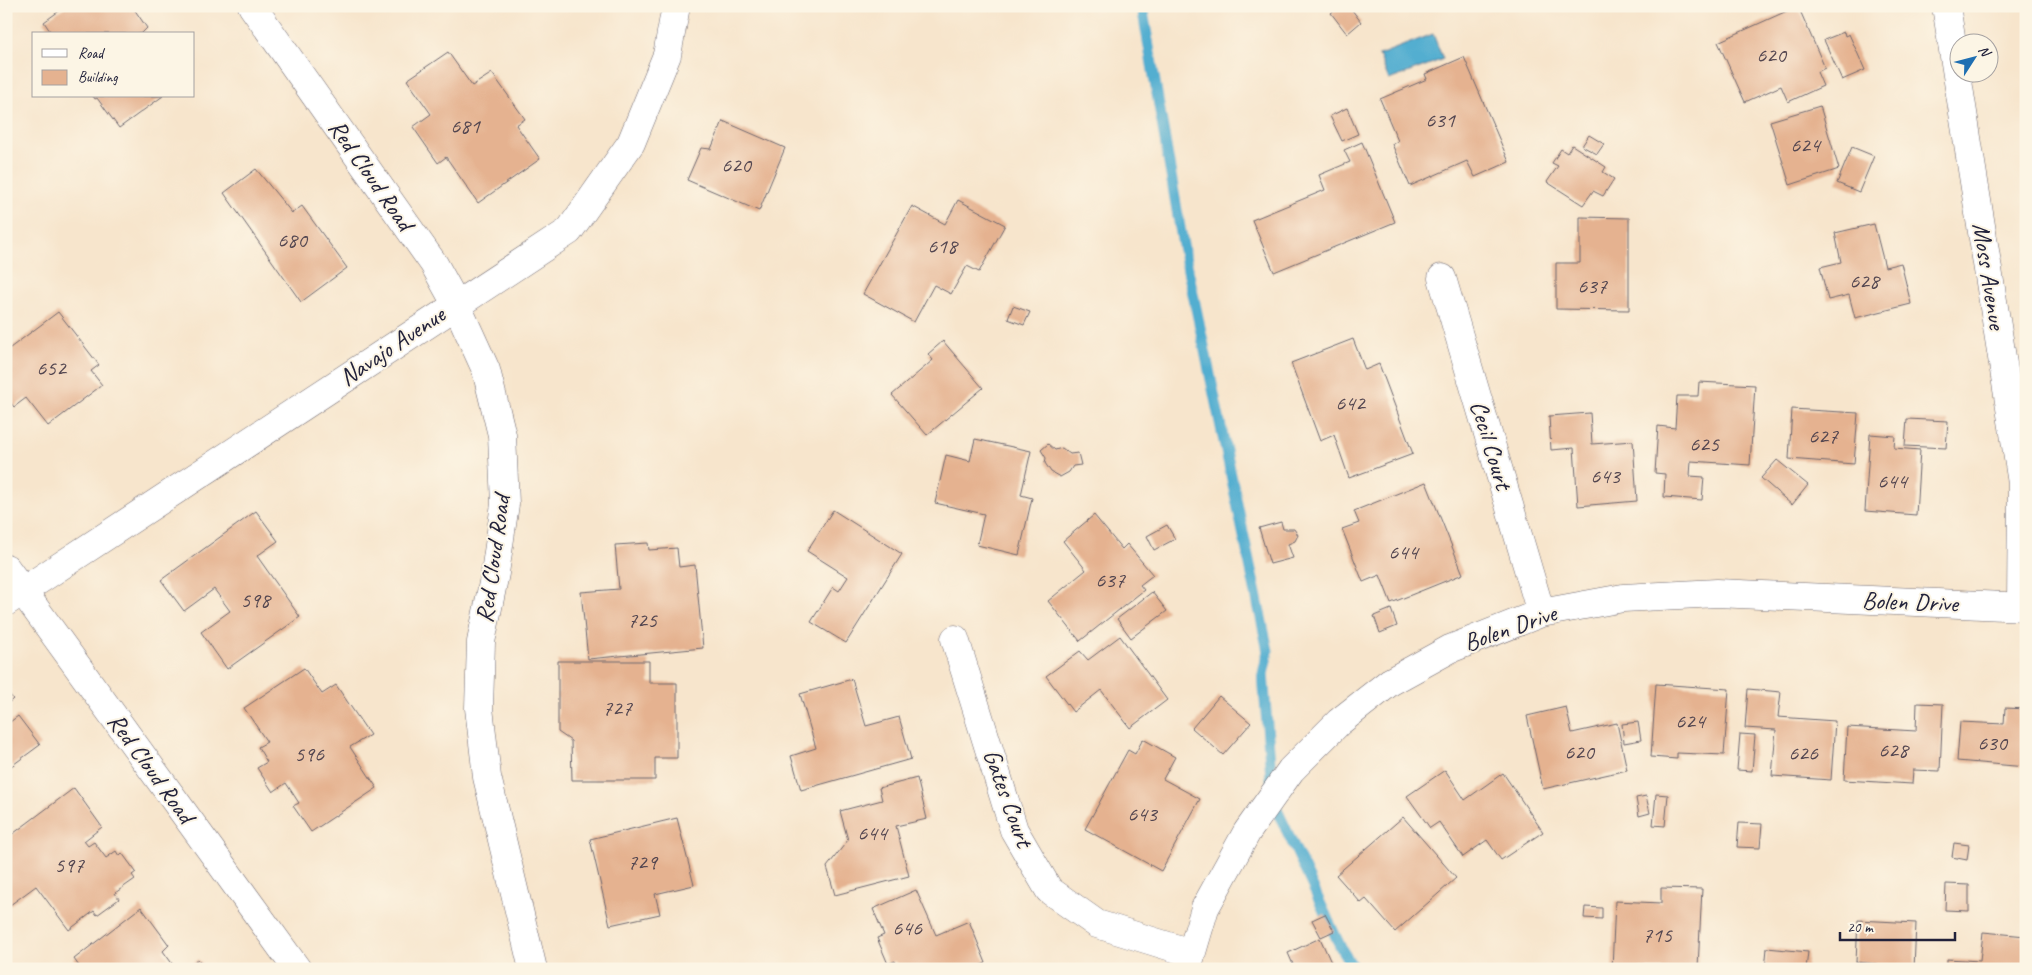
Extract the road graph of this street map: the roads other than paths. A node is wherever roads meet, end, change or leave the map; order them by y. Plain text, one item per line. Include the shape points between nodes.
1 (252, 6) edge
2 (676, 6) edge
3 (1946, 6) edge
4 (1442, 278) dead end
5 (456, 304) junction
6 (6, 568) edge
7 (15, 597) edge
8 (2024, 607) edge
9 (1541, 612) junction
10 (955, 639) dead end
11 (1189, 961) edge
12 (296, 969) edge
13 (533, 969) edge

1 - 5 street, Red Cloud Road via 434,264
2 - 5 street, Navajo Avenue via 667,55 631,143 569,231
3 - 8 street, Moss Avenue via 2022,483
4 - 9 street, Cecil Court
5 - 7 street, Navajo Avenue
5 - 13 street, Red Cloud Road via 486,370 502,435 505,504 481,642 479,708 486,777
6 - 7 street, Red Cloud Road
7 - 12 street, Red Cloud Road
8 - 9 street, Bolen Drive via 1717,593 1623,598
9 - 11 street, Bolen Drive via 1450,649 1390,682 1339,722 1291,770 1247,832 1205,908
10 - 11 street, Gates Court via 1014,830 1049,890 1097,924

